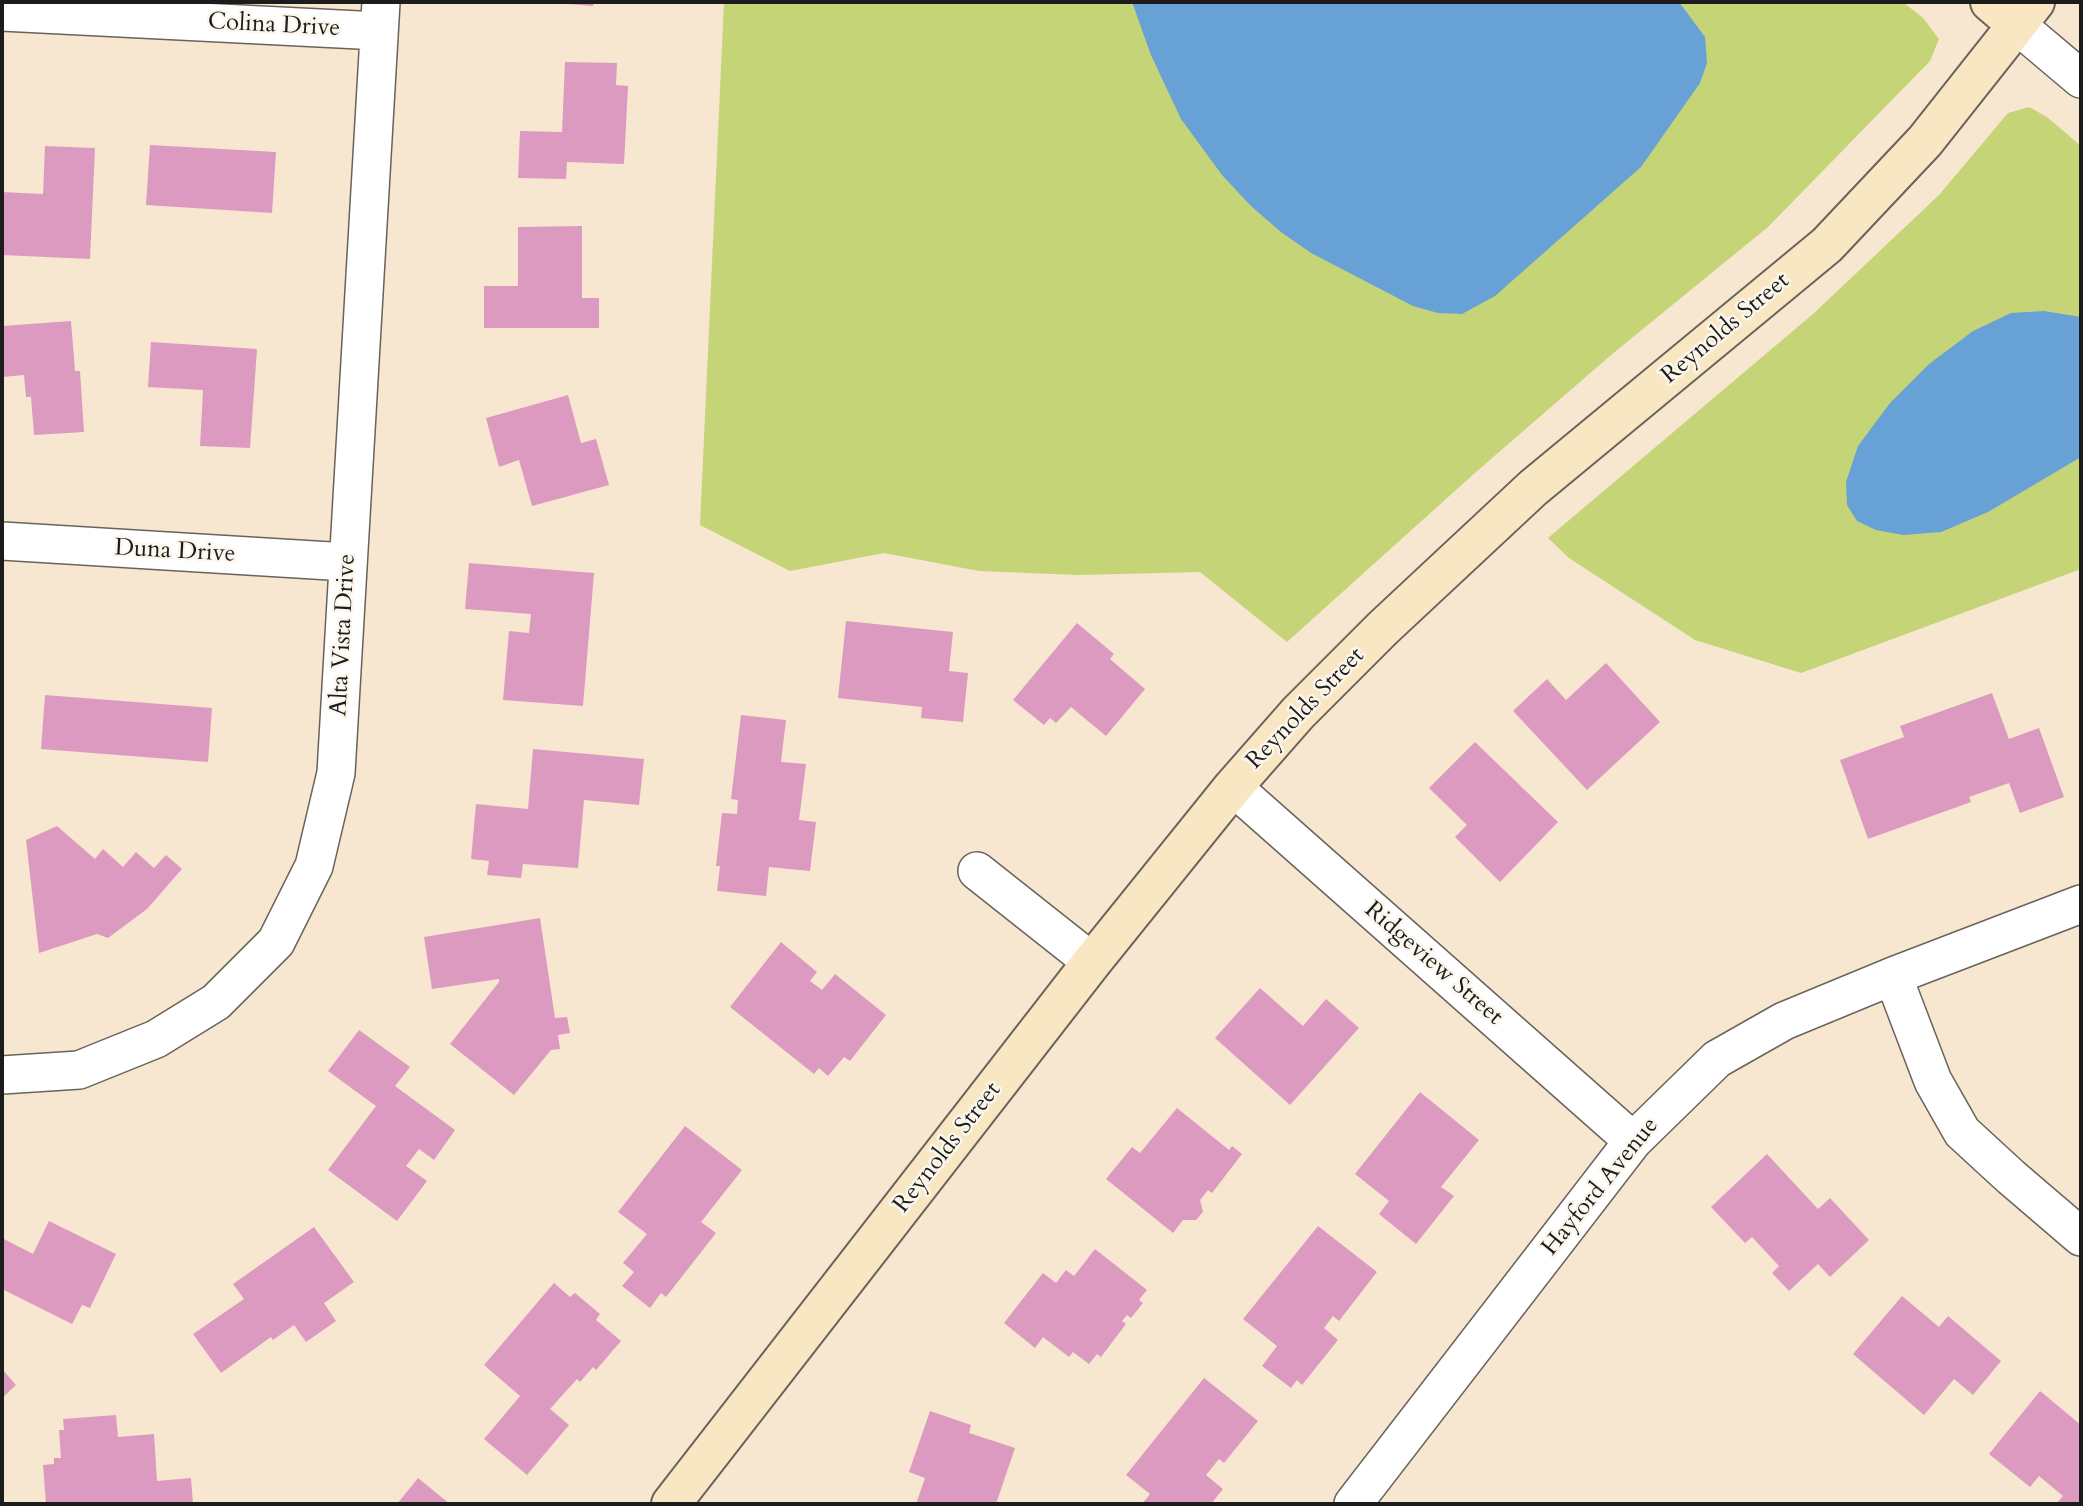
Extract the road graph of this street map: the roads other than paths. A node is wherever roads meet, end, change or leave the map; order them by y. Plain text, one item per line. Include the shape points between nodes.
1 (2014, 9) edge
2 (2, 12) edge
3 (380, 17) edge
4 (2081, 79) edge
5 (2, 541) edge
6 (347, 562) junction
7 (1233, 787) junction
8 (977, 871) dead end
9 (2081, 904) edge
10 (1092, 962) junction
11 (1893, 976) junction
12 (2, 1075) edge
13 (1633, 1141) junction
14 (2081, 1237) edge
15 (671, 1504) edge
16 (1353, 1504) edge

1 - 4 street
1 - 7 street, Reynolds Street via 1925,141 1827,245 1533,488 1383,628
2 - 3 street, Colina Drive
3 - 6 street, Alta Vista Drive
5 - 6 street, Duna Drive
6 - 12 street, Alta Vista Drive via 336,773 314,866 276,942 216,1002 156,1039 79,1070
7 - 10 street, Reynolds Street
7 - 13 street, Ridgeview Street
8 - 10 street
9 - 11 street, Hayford Avenue
10 - 15 street, Reynolds Street
11 - 13 street, Hayford Avenue via 1784,1021 1717,1059
11 - 14 street via 1933,1081 1962,1132
13 - 16 street, Hayford Avenue

